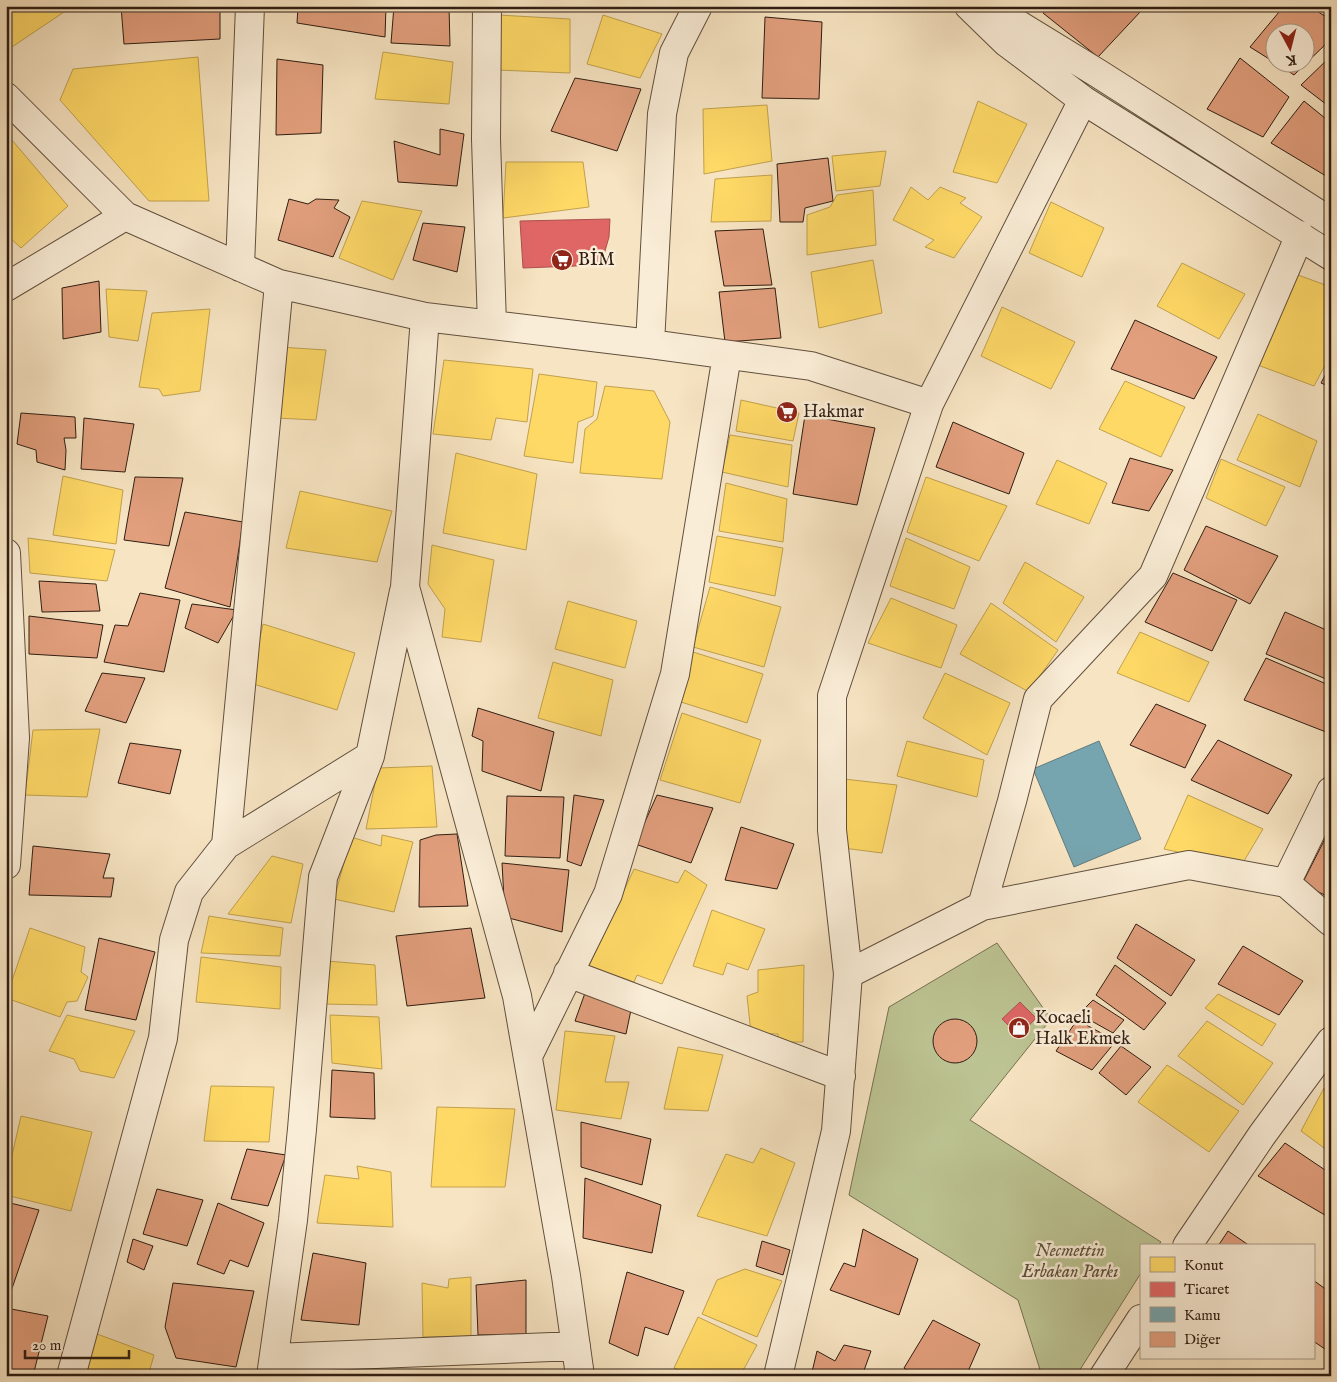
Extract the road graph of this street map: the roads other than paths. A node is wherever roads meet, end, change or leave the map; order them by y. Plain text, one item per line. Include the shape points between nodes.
1 (250, 6) edge
2 (487, 6) edge
3 (698, 6) edge
4 (969, 6) edge
5 (988, 6) edge
6 (6, 97) edge
7 (1083, 100) junction
8 (126, 216) junction
9 (1331, 222) edge
10 (1300, 235) junction
11 (1331, 256) edge
12 (240, 267) junction
13 (279, 284) junction
14 (6, 287) edge
15 (425, 317) junction
16 (492, 325) junction
17 (650, 344) junction
18 (727, 355) junction
19 (929, 404) junction
20 (6, 553) edge
21 (405, 588) junction
22 (370, 756) junction
23 (1331, 791) edge
24 (226, 845) junction
25 (6, 865) edge
26 (1286, 883) junction
27 (982, 906) junction
28 (1331, 922) edge
29 (568, 973) junction
30 (848, 974) junction
31 (1331, 1041) edge
32 (528, 1056) junction
33 (840, 1076) junction
34 (1188, 1244) edge
35 (1140, 1321) edge
36 (576, 1346) junction
37 (272, 1367) edge
38 (70, 1376) edge
39 (580, 1376) edge
40 (778, 1376) edge
41 (1104, 1376) edge

1 - 12 street
2 - 16 street via 486,139
3 - 17 street via 674,53 662,114
4 - 7 street via 1006,42
5 - 9 street
6 - 8 street
7 - 10 street
7 - 19 street
8 - 12 street
8 - 14 street
10 - 11 street
10 - 27 street via 1153,576 1038,699
12 - 13 street
13 - 15 street
13 - 24 street
15 - 16 street
15 - 21 street
16 - 17 street
17 - 18 street
18 - 19 street via 811,366
18 - 29 street via 676,674 608,894
19 - 30 street via 832,696 832,830
20 - 25 street via 15,738
21 - 22 street
21 - 32 street via 518,996
22 - 24 street
22 - 37 street via 323,877 293,1220
23 - 26 street
24 - 38 street via 189,892 174,940 163,1038
26 - 27 street via 1190,865
26 - 28 street
27 - 30 street
29 - 32 street
29 - 33 street
30 - 33 street
31 - 34 street
32 - 36 street
33 - 40 street via 836,1132
35 - 41 street
36 - 37 street
36 - 39 street

